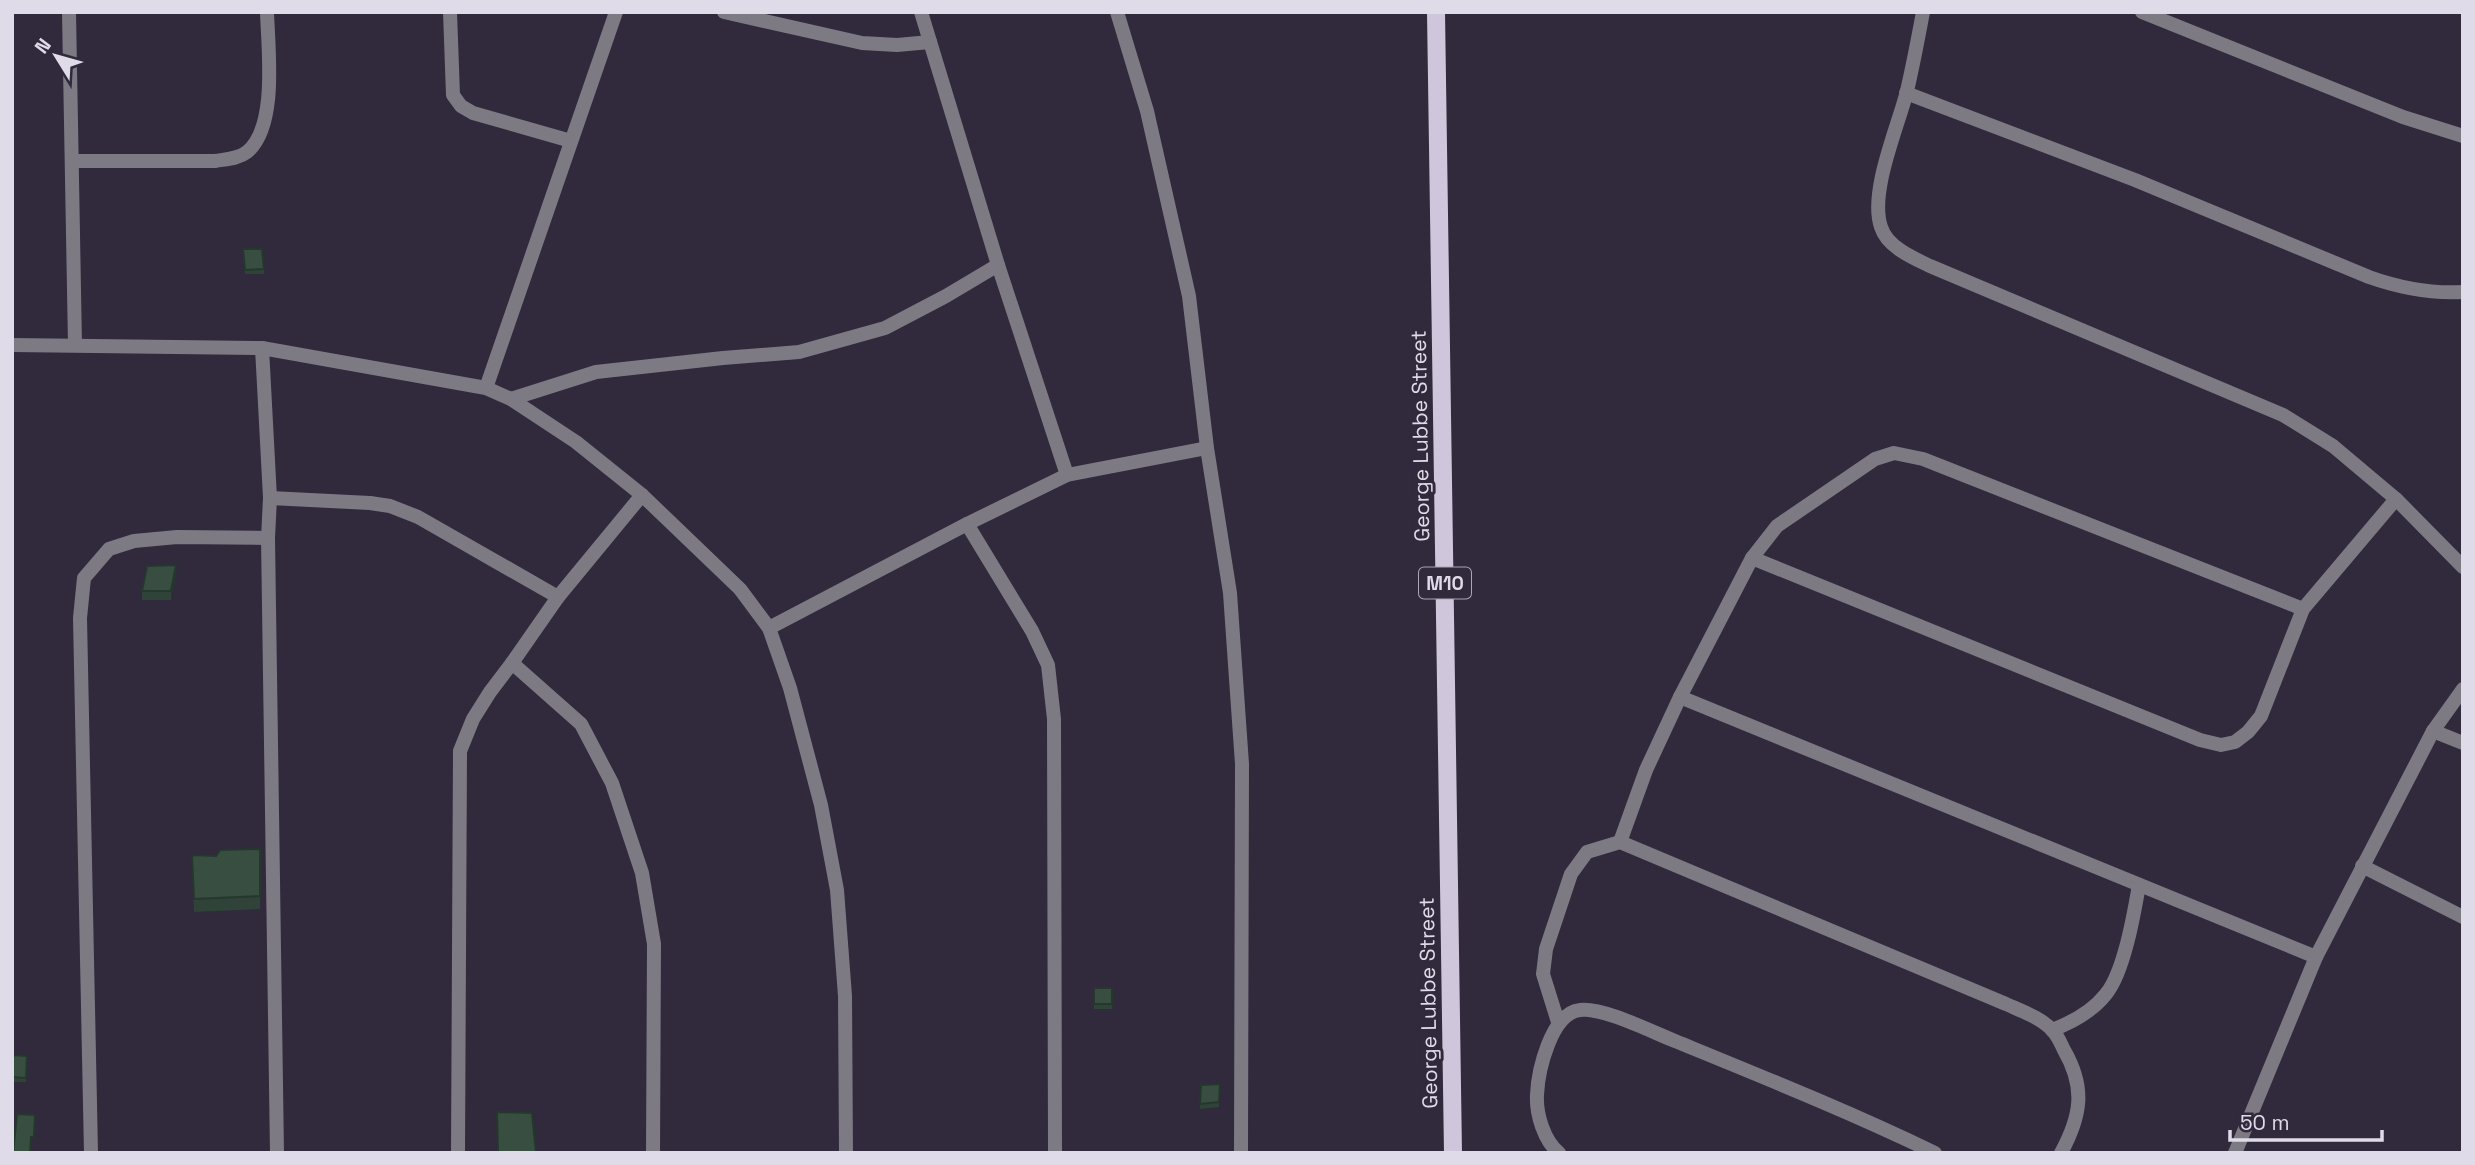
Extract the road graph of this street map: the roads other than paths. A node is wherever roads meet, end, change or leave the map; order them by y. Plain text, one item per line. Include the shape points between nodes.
1 (69, 12) edge
2 (267, 12) edge
3 (450, 12) edge
4 (616, 12) edge
5 (724, 12) edge
6 (921, 12) edge
7 (1117, 12) edge
8 (1436, 12) edge
9 (1923, 12) edge
10 (2142, 12) edge
11 (930, 42) junction
12 (1906, 93) junction
13 (2463, 136) edge
14 (571, 141) junction
15 (72, 161) junction
16 (998, 265) junction
17 (2463, 292) edge
18 (12, 345) edge
19 (75, 345) junction
20 (262, 348) junction
21 (486, 387) junction
22 (510, 399) junction
23 (1207, 448) junction
24 (1067, 475) junction
25 (642, 495) junction
26 (270, 498) junction
27 (2396, 499) junction
28 (967, 524) junction
29 (268, 538) junction
30 (1752, 558) junction
31 (2463, 567) edge
32 (558, 597) junction
33 (2303, 609) junction
34 (769, 628) junction
35 (512, 663) junction
36 (2463, 689) edge
37 (1680, 697) junction
38 (2433, 730) junction
39 (2463, 743) edge
40 (1620, 842) junction
41 (2362, 866) junction
42 (2139, 885) junction
43 (2463, 917) edge
44 (2316, 957) junction
45 (1558, 1022) junction
46 (2052, 1030) junction
47 (91, 1153) edge
48 (277, 1153) edge
49 (458, 1153) edge
50 (653, 1153) edge
51 (846, 1153) edge
52 (1055, 1153) edge
53 (1241, 1153) edge
54 (1453, 1153) edge
55 (1559, 1153) edge
56 (1935, 1153) edge
57 (2061, 1153) edge
58 (2235, 1153) edge

1 - 15 street
2 - 15 street via 268,96 263,125 247,151 215,161
3 - 14 street via 453,95 461,106
4 - 14 street
5 - 11 street via 862,43
6 - 11 street
7 - 23 street via 1147,111 1189,296
8 - 54 main road, George Lubbe Street / M10
9 - 12 street
10 - 13 street
11 - 16 street
12 - 17 street via 2402,289
12 - 27 street via 1878,206 1881,229 1908,256 2283,415 2333,446
14 - 21 street
15 - 19 street
16 - 22 street via 885,327 799,352 596,372
16 - 24 street
18 - 19 street
19 - 20 street
20 - 21 street
20 - 26 street
21 - 22 street
22 - 25 street via 576,442
23 - 24 street
23 - 53 street via 1230,593 1242,764
24 - 28 street
25 - 32 street
25 - 34 street via 740,589
26 - 29 street
26 - 32 street via 390,506 418,517
27 - 31 street
27 - 33 street
28 - 34 street
28 - 52 street via 1048,665 1054,719
29 - 47 street via 135,541 108,549 84,579 80,618
29 - 48 street
30 - 33 street via 1777,526 1866,465 1894,453 1923,459
30 - 33 street via 2221,745 2235,742 2261,716
30 - 37 street
32 - 35 street
34 - 51 street via 821,805 837,890 845,996
35 - 49 street via 473,719 460,751
35 - 50 street via 581,724 612,783 642,873 654,944
36 - 38 street
37 - 40 street via 1646,770
37 - 42 street
38 - 39 street
38 - 41 street
40 - 45 street via 1587,852 1571,874 1546,949 1543,974
40 - 46 street via 2006,1004
41 - 43 street
41 - 44 street
42 - 44 street
42 - 46 street via 2132,929 2108,993 2089,1012
44 - 58 street
45 - 55 street via 1548,1042 1537,1095 1542,1127
45 - 56 street via 1578,1009 1602,1012 1854,1114
46 - 57 street via 2079,1083 2079,1109

